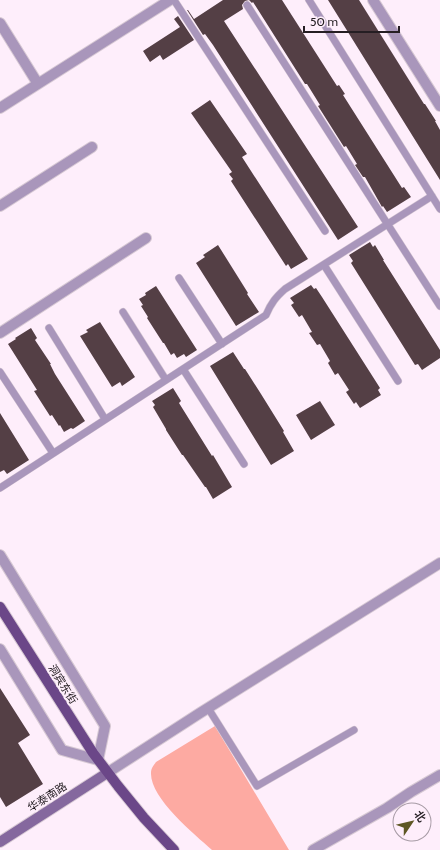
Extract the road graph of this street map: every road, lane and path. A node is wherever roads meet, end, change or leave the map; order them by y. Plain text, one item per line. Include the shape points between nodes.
1 (170, 0) edge
2 (174, 0) edge
3 (309, 0) edge
4 (373, 0) edge
5 (247, 5) dead end
6 (0, 23) edge
7 (38, 84) junction
8 (440, 106) edge
9 (0, 108) edge
10 (92, 147) dead end
11 (432, 196) junction
12 (0, 206) edge
13 (440, 209) edge
14 (388, 224) junction
15 (325, 231) dead end
16 (146, 238) dead end
17 (324, 265) junction
18 (179, 278) dead end
19 (440, 306) edge
20 (122, 312) dead end
21 (49, 328) dead end
22 (0, 333) edge
23 (222, 344) junction
24 (183, 369) junction
25 (0, 372) edge
26 (166, 380) junction
27 (398, 381) dead end
28 (105, 419) junction
29 (53, 453) junction
30 (244, 464) dead end
31 (0, 488) edge
32 (0, 556) edge
33 (440, 563) edge
34 (0, 607) edge
35 (0, 649) edge
36 (208, 708) junction
37 (354, 730) dead end
38 (98, 760) junction
39 (108, 772) junction
40 (440, 775) edge
41 (0, 842) edge
42 (174, 850) edge
43 (313, 850) edge

1 - 7 street
2 - 15 lane
3 - 11 lane
4 - 8 street
5 - 14 lane
6 - 7 street
7 - 9 street
10 - 12 street
11 - 13 lane
11 - 14 lane
14 - 17 lane
14 - 19 lane
16 - 22 street
17 - 23 lane via 285,289 270,305 266,315
17 - 27 lane
18 - 23 lane
20 - 26 lane
21 - 28 lane
23 - 24 lane
24 - 26 lane
24 - 30 lane
25 - 29 lane
26 - 28 lane
28 - 29 lane
29 - 31 lane
32 - 38 street via 105,726
33 - 36 street
34 - 38 main road, 洞宾东街
35 - 38 street via 62,750
36 - 37 lane via 257,786
36 - 39 street
38 - 39 main road, 洞宾东街
39 - 41 main road, 华泰南路
39 - 42 main road, 洞宾东街 via 144,818
40 - 43 street

